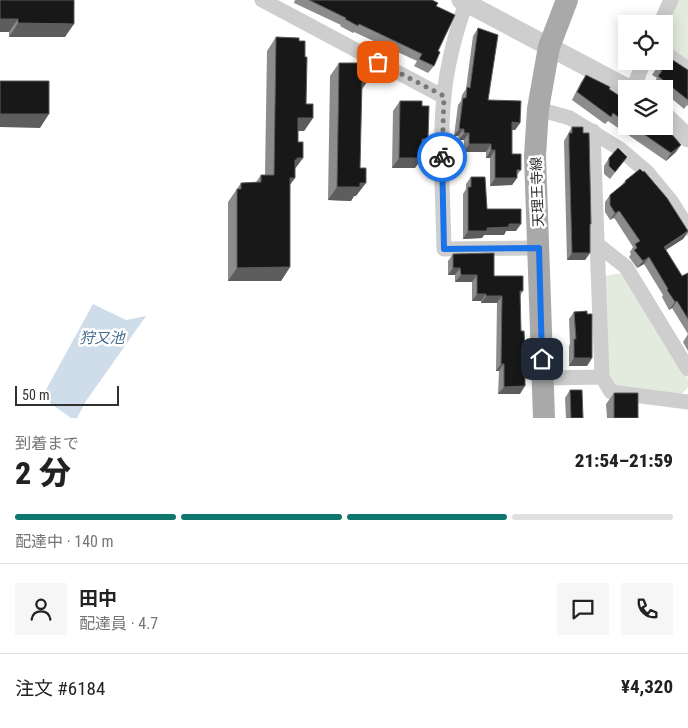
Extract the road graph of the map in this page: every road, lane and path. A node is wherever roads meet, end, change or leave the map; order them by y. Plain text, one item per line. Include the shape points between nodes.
1 (262, 0) edge
2 (566, 0) edge
3 (671, 0) edge
4 (465, 1) edge
5 (664, 15) edge
6 (549, 47) junction
7 (673, 58) edge
8 (688, 69) edge
9 (618, 82) edge
10 (444, 96) junction
11 (538, 109) junction
12 (673, 124) edge
13 (592, 131) junction
14 (688, 138) edge
15 (688, 228) edge
16 (598, 245) junction
17 (539, 248) junction
18 (688, 369) edge
19 (602, 377) junction
20 (543, 378) junction
21 (688, 402) edge
22 (544, 418) edge

1 - 10 street
2 - 6 main road, 天理王寺線
3 - 5 street
4 - 6 street
4 - 10 street
6 - 9 street
6 - 11 main road, 天理王寺線
7 - 8 street
10 - 17 street via 444,249
11 - 13 street via 570,118
11 - 17 main road, 天理王寺線 via 535,156
12 - 14 street
13 - 15 street via 647,172
13 - 16 street
16 - 18 street via 626,267
16 - 19 street
17 - 20 main road, 天理王寺線
19 - 20 street
19 - 21 street via 611,392
20 - 22 main road, 天理王寺線

